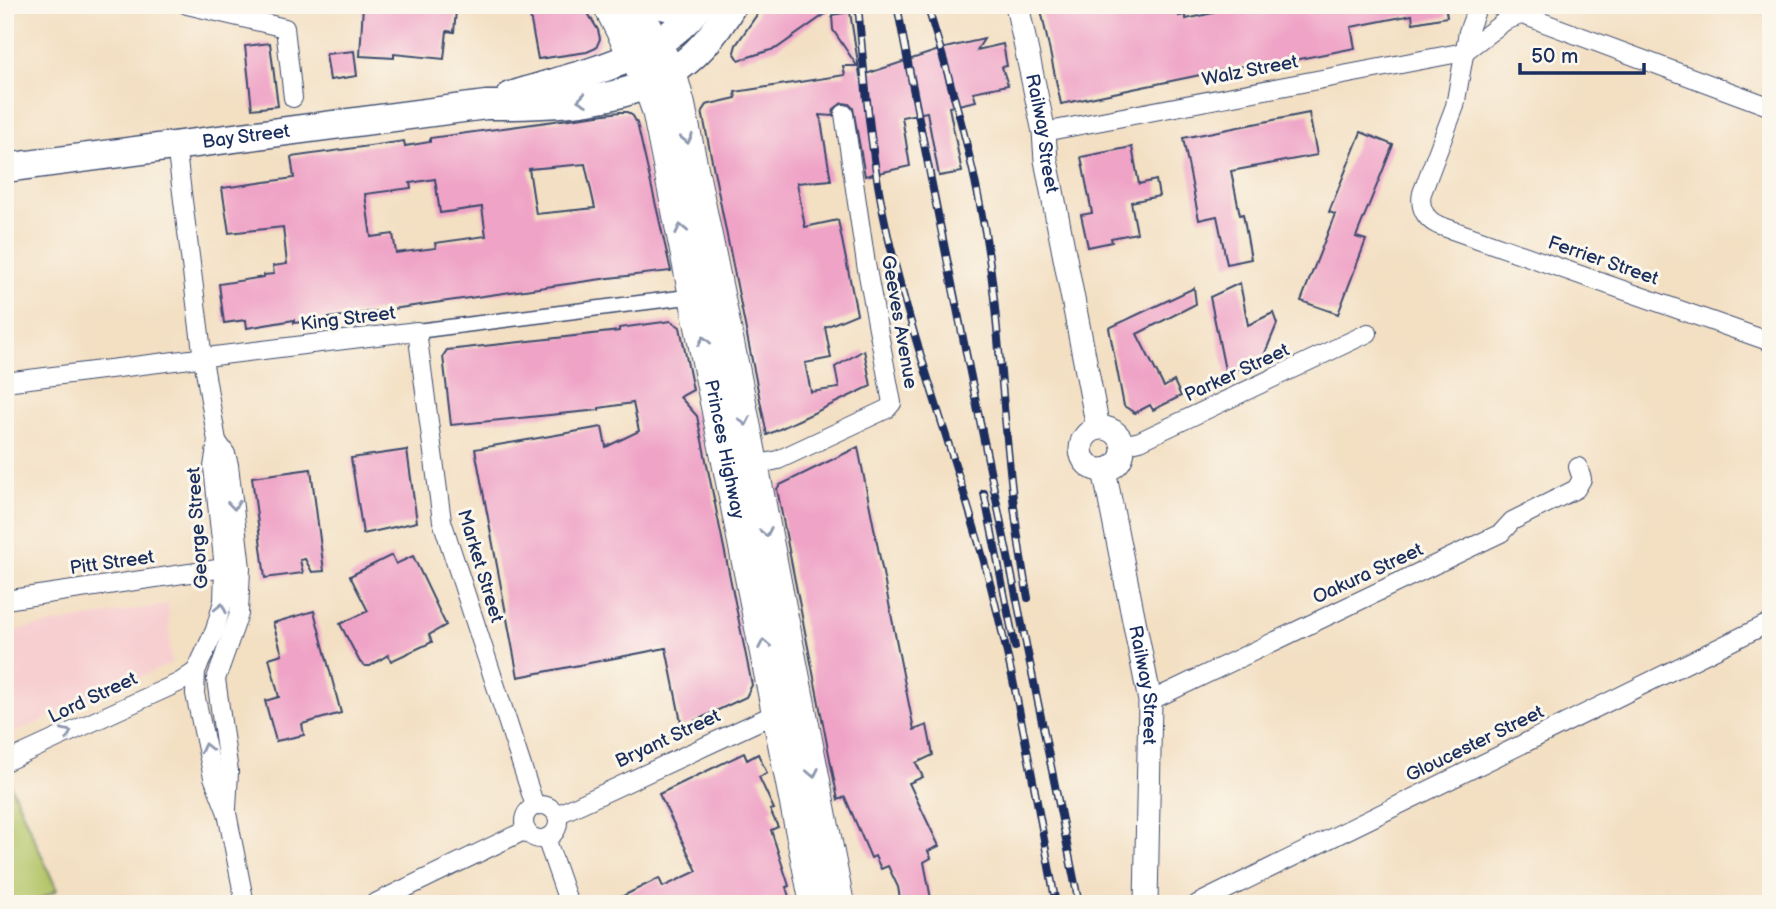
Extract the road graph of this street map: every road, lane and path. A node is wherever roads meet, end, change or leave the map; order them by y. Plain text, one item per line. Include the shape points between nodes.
1 (187, 5) edge
2 (608, 5) edge
3 (635, 5) edge
4 (700, 5) edge
5 (732, 5) edge
6 (1017, 5) edge
7 (1478, 5) edge
8 (1496, 5) edge
9 (1521, 15) junction
10 (646, 50) junction
11 (1464, 52) junction
12 (659, 77) junction
13 (293, 98) dead end
14 (486, 105) junction
15 (1771, 107) edge
16 (844, 114) dead end
17 (1044, 132) junction
18 (176, 145) junction
19 (5, 168) edge
20 (695, 296) junction
21 (416, 331) junction
22 (1368, 333) dead end
23 (1771, 342) edge
24 (204, 359) junction
25 (5, 382) edge
26 (1098, 428) junction
27 (217, 441) junction
28 (1123, 445) junction
29 (1578, 467) dead end
30 (741, 468) junction
31 (1104, 470) junction
32 (224, 568) junction
33 (5, 600) edge
34 (1771, 622) edge
35 (196, 671) junction
36 (1150, 701) junction
37 (789, 709) junction
38 (5, 762) edge
39 (535, 806) junction
40 (227, 813) junction
41 (557, 815) junction
42 (526, 830) junction
43 (546, 838) junction
44 (244, 904) edge
45 (373, 904) edge
46 (569, 904) edge
47 (815, 904) edge
48 (839, 904) edge
49 (1146, 904) edge
50 (1197, 904) edge

1 - 13 street via 285,28
2 - 10 highway, Princes Highway
3 - 10 highway, Princes Highway
4 - 10 main road via 679,28
5 - 12 main road via 706,41
6 - 17 street, Railway Street
7 - 11 street
8 - 9 street
9 - 11 street via 1505,21
9 - 15 street
10 - 12 highway, Princes Highway
10 - 14 main road, Bay Street
11 - 17 street, Walz Street
11 - 23 street, Ferrier Street via 1455,106 1422,193 1425,214 1438,225
12 -> 14 main road, Bay Street via 597,98
20 -> 12 highway, Princes Highway via 657,110
12 -> 30 highway, Princes Highway via 680,105
14 - 18 main road, Bay Street
16 - 30 street, Geeves Avenue via 892,403 778,460
17 - 26 street, Railway Street
18 - 19 main road, Bay Street
18 - 24 street, George Street
20 - 21 street, King Street
30 -> 20 highway, Princes Highway
21 - 24 street, King Street
21 - 39 street, Market Street via 442,521
22 - 28 street, Parker Street via 1140,442
24 - 25 street, King Street
24 - 27 street, George Street
26 - 28 street via 1117,433
26 - 31 street via 1086,435 1080,448 1090,467
27 - 32 street, George Street via 213,467
27 -> 40 street, George Street via 229,465 240,568 239,614 216,679 229,772
28 - 31 street via 1116,464
29 - 36 street, Oakura Street via 1582,479 1576,489 1512,521 1501,533
30 - 37 highway, Princes Highway
31 - 36 street, Railway Street
32 - 33 street, Pitt Street
35 -> 32 street, George Street via 223,601
34 - 50 street, Gloucester Street
38 -> 35 street, Lord Street
40 -> 35 street, George Street via 198,711
36 - 49 street, Railway Street
37 - 41 street, Bryant Street
37 - 47 highway, Princes Highway
37 -> 48 highway, Princes Highway
39 - 41 street via 550,807
39 - 42 street via 525,819
40 - 44 street, George Street
41 - 43 street via 558,826
42 - 43 street
42 - 45 street
43 - 46 street

